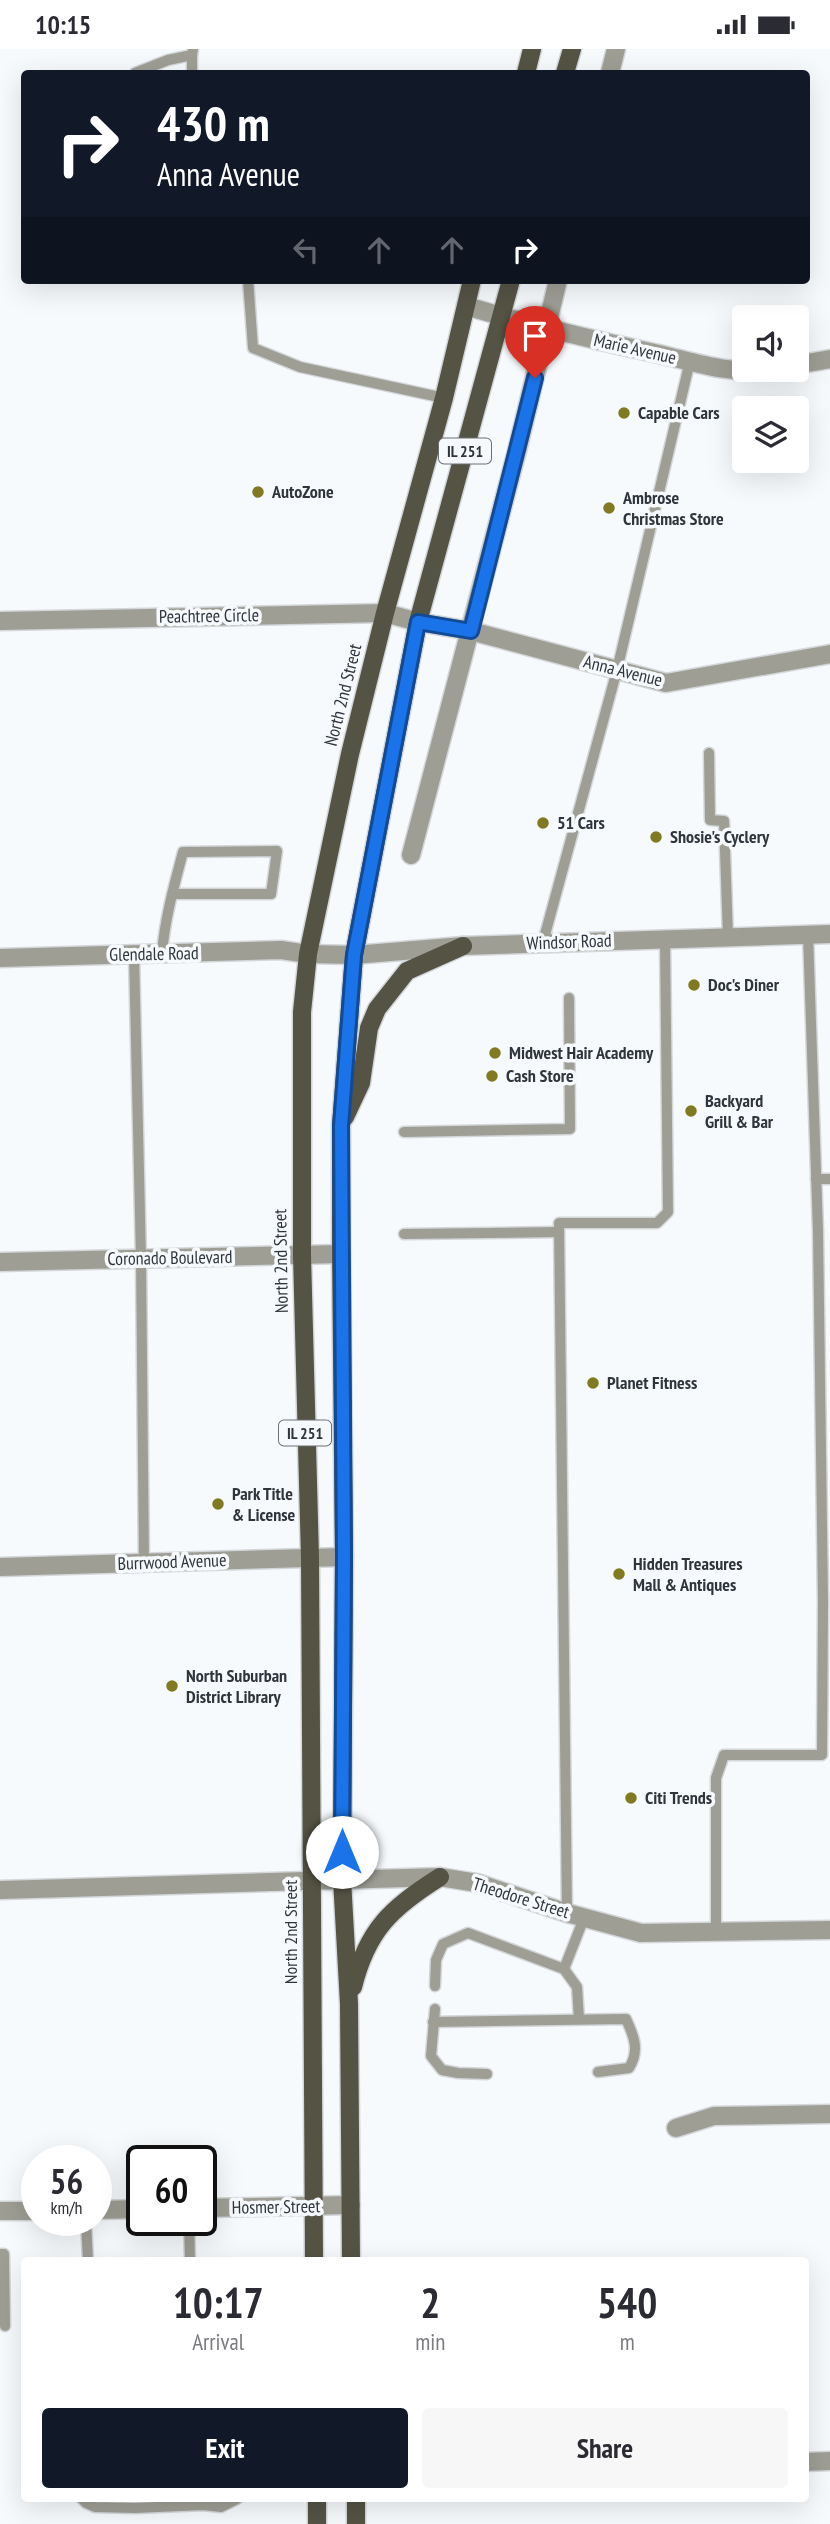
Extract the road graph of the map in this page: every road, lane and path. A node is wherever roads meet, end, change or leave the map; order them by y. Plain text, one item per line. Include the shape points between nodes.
1 (532, 49) edge
2 (572, 49) edge
3 (616, 49) edge
4 (192, 52) edge
5 (142, 70) edge
6 (192, 70) edge
7 (527, 70) edge
8 (566, 70) edge
9 (611, 70) edge
10 (248, 284) edge
11 (471, 284) edge
12 (510, 284) edge
13 (557, 284) edge
14 (466, 306) junction
15 (501, 317) junction
16 (546, 329) junction
17 (830, 359) edge
18 (690, 361) junction
19 (809, 363) edge
20 (732, 369) edge
21 (444, 398) junction
22 (385, 613) junction
23 (0, 621) edge
24 (418, 622) junction
25 (471, 631) junction
26 (830, 654) edge
27 (617, 670) junction
28 (709, 753) dead end
29 (411, 855) dead end
30 (172, 894) junction
31 (808, 934) junction
32 (830, 934) edge
33 (728, 937) junction
34 (665, 939) junction
35 (543, 942) junction
36 (463, 946) junction
37 (162, 953) junction
38 (134, 954) junction
39 (308, 954) junction
40 (354, 955) junction
41 (0, 958) edge
42 (569, 998) dead end
43 (341, 1126) junction
44 (404, 1132) dead end
45 (816, 1179) junction
46 (830, 1179) edge
47 (559, 1232) junction
48 (404, 1234) dead end
49 (341, 1254) junction
50 (302, 1255) junction
51 (141, 1259) junction
52 (0, 1262) edge
53 (344, 1557) junction
54 (310, 1558) junction
55 (144, 1563) junction
56 (0, 1567) edge
57 (440, 1877) junction
58 (342, 1879) junction
59 (311, 1881) junction
60 (0, 1890) edge
61 (575, 1915) junction
62 (830, 1930) edge
63 (716, 1932) junction
64 (564, 1969) junction
65 (435, 1986) dead end
66 (349, 2004) junction
67 (435, 2009) dead end
68 (579, 2019) junction
69 (433, 2022) junction
70 (598, 2071) dead end
71 (486, 2074) dead end
72 (830, 2114) edge
73 (676, 2128) dead end
74 (351, 2205) junction
75 (314, 2206) junction
76 (217, 2208) edge
77 (0, 2211) edge
78 (21, 2211) edge
79 (87, 2236) edge
80 (189, 2236) edge
81 (0, 2254) edge
82 (88, 2257) edge
83 (190, 2257) edge
84 (314, 2257) edge
85 (351, 2257) edge
86 (5, 2326) dead end
87 (830, 2461) edge
88 (809, 2462) edge
89 (85, 2502) edge
90 (231, 2502) edge
91 (317, 2502) edge
92 (356, 2502) edge
93 (317, 2524) edge
94 (356, 2524) edge

1 - 7 main road
2 - 8 main road
3 - 9 street
4 - 5 lane
4 - 6 lane
10 - 21 lane via 253,348 300,367
11 - 14 main road, North 2nd Street / IL 251
12 - 15 main road, IL 251
13 - 16 street
14 - 15 street, Marie Avenue
14 - 21 main road, North 2nd Street / IL 251
15 - 16 street, Marie Avenue
15 - 24 main road, IL 251
16 - 18 street, Marie Avenue
16 - 25 street
17 - 19 street
18 - 20 street, Marie Avenue
18 - 27 lane
21 - 22 main road, North 2nd Street / IL 251
22 - 23 street, Peachtree Circle
22 - 24 street, Peachtree Circle
22 - 39 main road, North 2nd Street / IL 251
24 - 25 street, Anna Avenue
24 - 40 main road, IL 251
25 - 27 street, Anna Avenue
25 - 29 street
26 - 27 street, Anna Avenue via 666,683
27 - 35 lane
28 - 33 lane via 710,820 724,821
30 - 30 lane via 271,894 277,851 183,852
30 - 37 lane
31 - 32 street, Windsor Road
31 - 33 street, Windsor Road
31 - 45 lane
33 - 34 street, Windsor Road
34 - 35 street, Windsor Road
34 - 47 lane via 668,1212 656,1223 559,1223
35 - 36 street, Windsor Road
36 - 40 street, Windsor Road
36 - 43 main road via 407,971 377,1009 369,1028 361,1083
37 - 38 street, Glendale Road
37 - 39 street, Glendale Road via 281,950
38 - 41 street, Glendale Road
38 - 51 lane
39 - 40 street, Windsor Road
39 - 50 main road, North 2nd Street / IL 251 via 302,1011
40 - 43 main road, IL 251
42 - 44 lane via 570,1129
43 - 49 main road, IL 251
45 - 46 lane
45 - 63 lane via 822,1755 724,1755 716,1778
47 - 48 lane
47 - 61 lane
49 - 50 street, Coronado Boulevard
49 - 53 main road, IL 251
50 - 51 street, Coronado Boulevard
50 - 54 main road, North 2nd Street / IL 251
51 - 52 street, Coronado Boulevard
51 - 55 lane
53 - 54 street, Burrwood Avenue
53 - 58 main road, IL 251
54 - 55 street, Burrwood Avenue
54 - 59 main road, North 2nd Street / IL 251
55 - 56 street, Burrwood Avenue
57 - 58 street, Theodore Street
57 - 61 street, Theodore Street via 477,1883
57 - 66 main road via 393,1909 379,1928 365,1949
58 - 59 street, Theodore Street
58 - 66 main road, IL 251
59 - 60 street, Theodore Street
59 - 75 main road, North 2nd Street / IL 251
61 - 63 street, Theodore Street via 641,1933
61 - 64 lane
62 - 63 street, Theodore Street
64 - 65 lane via 468,1933 443,1944 436,1960
64 - 68 lane via 577,1987
66 - 74 main road, IL 251
67 - 69 lane
68 - 69 lane
68 - 70 lane via 626,2019 635,2037 635,2058 629,2068
69 - 71 lane via 431,2056 442,2070
72 - 73 street via 714,2116
74 - 75 street, Hosmer Street
74 - 85 main road, IL 251
75 - 76 street, Hosmer Street
75 - 84 main road, North 2nd Street / IL 251
77 - 78 street
79 - 82 lane
80 - 83 lane
81 - 86 lane via 4,2254
87 - 88 street
89 - 90 lane via 95,2507 135,2508 221,2507
91 - 93 main road
92 - 94 main road

